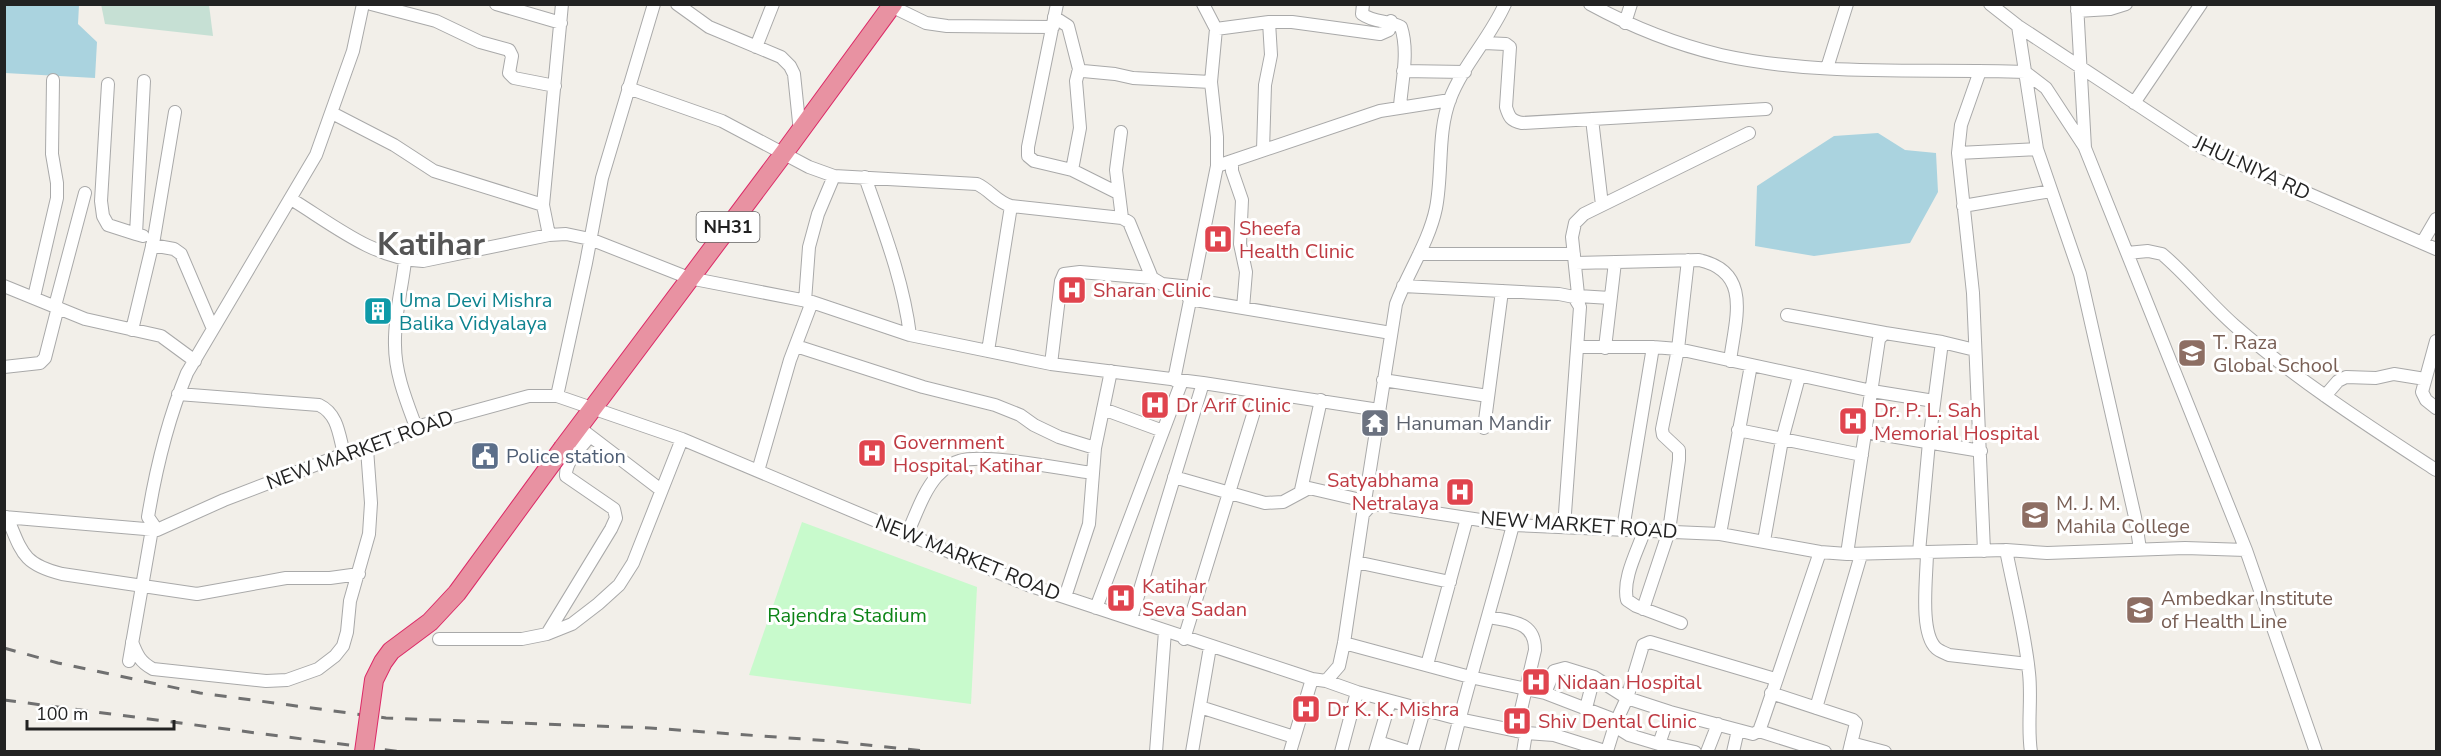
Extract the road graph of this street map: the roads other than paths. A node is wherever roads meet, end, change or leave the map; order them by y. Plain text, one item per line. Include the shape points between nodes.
1 (363, 4) edge
2 (371, 4) edge
3 (496, 4) edge
4 (562, 4) edge
5 (654, 4) edge
6 (677, 4) edge
7 (773, 4) edge
8 (1203, 4) edge
9 (1362, 4) edge
10 (1505, 4) edge
11 (1590, 4) edge
12 (1631, 4) edge
13 (1847, 4) edge
14 (1990, 4) edge
15 (2126, 4) edge
16 (2201, 4) edge
17 (892, 5) edge
18 (2077, 8) edge
19 (1054, 16) edge
20 (1391, 21) junction
21 (1269, 22) junction
22 (561, 23) junction
23 (1625, 23) junction
24 (2018, 26) junction
25 (1216, 29) junction
26 (1484, 43) junction
27 (756, 47) junction
28 (2079, 66) junction
29 (1827, 68) junction
30 (1078, 69) junction
31 (1403, 71) junction
32 (1980, 71) junction
33 (1465, 72) junction
34 (2025, 72) junction
35 (53, 80) dead end
36 (144, 81) dead end
37 (1211, 82) junction
38 (108, 84) dead end
39 (555, 86) junction
40 (628, 88) junction
41 (1450, 100) junction
42 (2134, 102) junction
43 (1400, 106) junction
44 (1766, 109) dead end
45 (175, 112) dead end
46 (332, 113) junction
47 (1592, 119) junction
48 (800, 132) junction
49 (1121, 132) dead end
50 (1749, 133) dead end
51 (2085, 148) junction
52 (2037, 149) junction
53 (1263, 150) junction
54 (784, 153) junction
55 (1958, 153) junction
56 (1232, 161) junction
57 (1217, 166) junction
58 (1072, 170) junction
59 (834, 176) junction
60 (865, 177) junction
61 (2051, 191) junction
62 (85, 193) dead end
63 (1118, 193) junction
64 (291, 199) junction
65 (543, 205) junction
66 (1602, 205) junction
67 (1011, 206) junction
68 (1963, 206) junction
69 (1122, 218) junction
70 (2436, 219) edge
71 (136, 234) junction
72 (549, 235) junction
73 (590, 239) junction
74 (153, 241) junction
75 (2422, 243) junction
76 (2436, 249) edge
77 (2127, 253) junction
78 (1419, 254) junction
79 (1575, 259) junction
80 (1688, 260) junction
81 (405, 261) junction
82 (1615, 262) junction
83 (689, 278) junction
84 (1152, 278) junction
85 (4, 286) edge
86 (1403, 286) junction
87 (1502, 291) junction
88 (1190, 293) junction
89 (34, 297) junction
90 (1610, 298) junction
91 (809, 302) junction
92 (1579, 302) junction
93 (56, 307) junction
94 (1243, 308) junction
95 (1787, 315) dead end
96 (213, 329) junction
97 (132, 330) junction
98 (1391, 333) junction
99 (1885, 333) junction
100 (910, 334) junction
101 (2436, 340) edge
102 (1942, 342) junction
103 (796, 346) junction
104 (1577, 347) junction
105 (1653, 347) junction
106 (1605, 348) junction
107 (1678, 349) junction
108 (1975, 350) junction
109 (988, 351) junction
110 (195, 361) junction
111 (1730, 362) junction
112 (1051, 364) junction
113 (1751, 365) junction
114 (4, 367) edge
115 (1111, 371) junction
116 (1799, 377) junction
117 (2425, 379) junction
118 (1178, 380) junction
119 (1383, 380) junction
120 (1203, 383) junction
121 (1872, 391) junction
122 (1260, 392) junction
123 (178, 394) junction
124 (557, 396) junction
125 (1488, 396) junction
126 (2325, 396) junction
127 (1321, 400) junction
128 (1934, 401) junction
129 (2436, 408) edge
130 (592, 409) junction
131 (1103, 409) junction
132 (1379, 410) junction
133 (416, 427) junction
134 (1484, 428) dead end
135 (1738, 430) junction
136 (1163, 431) junction
137 (585, 432) junction
138 (1866, 432) junction
139 (682, 440) junction
140 (1782, 440) junction
141 (1929, 442) junction
142 (1095, 448) junction
143 (367, 449) junction
144 (1981, 451) junction
145 (344, 454) junction
146 (1862, 455) junction
147 (2436, 470) edge
148 (758, 471) junction
149 (1093, 473) junction
150 (1174, 477) junction
151 (662, 490) junction
152 (1302, 490) junction
153 (1229, 493) junction
154 (1365, 501) junction
155 (1363, 514) junction
156 (6, 517) edge
157 (1467, 518) junction
158 (1513, 525) junction
159 (1564, 527) junction
160 (1623, 529) junction
161 (154, 530) junction
162 (1646, 530) junction
163 (1669, 531) junction
164 (907, 534) junction
165 (1720, 534) junction
166 (1764, 541) junction
167 (2140, 549) junction
168 (2006, 550) junction
169 (2246, 550) junction
170 (1984, 551) junction
171 (1820, 552) junction
172 (1923, 552) junction
173 (1847, 554) junction
174 (1861, 555) junction
175 (1356, 562) junction
176 (359, 574) junction
177 (1450, 582) junction
178 (141, 585) junction
179 (1065, 597) junction
180 (1096, 608) junction
181 (1643, 609) junction
182 (1489, 616) junction
183 (1131, 619) junction
184 (1681, 623) dead end
185 (1165, 631) junction
186 (547, 634) junction
187 (439, 639) dead end
188 (1184, 639) junction
189 (132, 642) junction
190 (1344, 643) junction
191 (1210, 647) junction
192 (129, 661) dead end
193 (2028, 664) junction
194 (1427, 665) junction
195 (1470, 677) junction
196 (1594, 677) junction
197 (1312, 679) junction
198 (1775, 679) junction
199 (1326, 681) junction
200 (1526, 690) junction
201 (1357, 692) junction
202 (1545, 693) junction
203 (1772, 693) junction
204 (1627, 698) junction
205 (1390, 701) junction
206 (1200, 707) junction
207 (1586, 708) junction
208 (1816, 708) junction
209 (1424, 710) junction
210 (1670, 712) junction
211 (1459, 719) junction
212 (1616, 722) junction
213 (1718, 724) junction
214 (1738, 730) junction
215 (1759, 731) junction
216 (1521, 732) junction
217 (1294, 737) junction
218 (1659, 744) junction
219 (1376, 747) edge
220 (1850, 747) edge
221 (1156, 751) edge
222 (1607, 751) edge
223 (364, 752) edge
224 (1192, 752) edge
225 (1290, 752) edge
226 (1341, 752) edge
227 (1411, 752) edge
228 (1451, 752) edge
229 (1523, 752) edge
230 (1695, 752) edge
231 (1707, 752) edge
232 (1733, 752) edge
233 (1825, 752) edge
234 (1885, 752) edge
235 (2031, 752) edge
236 (2316, 752) edge

1 - 46 street via 353,51
2 - 39 street via 436,21 480,42 509,50 509,73 514,78
3 - 22 street
4 - 22 street
5 - 40 street
6 - 27 street via 709,27
7 - 27 street
8 - 25 street
9 - 20 street via 1362,14 1368,18
10 - 26 street
11 - 23 street
12 - 23 street
13 - 29 street
14 - 24 street, JHULNIYA RD
15 - 18 street via 2110,9
16 - 42 street
17 - 19 street via 926,23 947,26
17 - 48 highway, NH31
18 - 28 street
19 - 30 street via 1064,21 1071,32
19 - 58 street via 1028,156
20 - 21 street via 1389,30 1380,34
20 - 31 street via 1404,34
21 - 25 street
21 - 53 street via 1271,55 1265,85
22 - 39 street
23 - 29 street via 1723,55
24 - 28 street, JHULNIYA RD
24 - 34 street
25 - 37 street
26 - 33 street
26 - 47 street via 1510,47 1506,107 1514,121
27 - 48 street via 781,57 790,66
28 - 42 street, JHULNIYA RD
28 - 51 street
29 - 32 street
30 - 37 street via 1133,78
30 - 58 street via 1080,128
31 - 33 street
31 - 43 street
32 - 34 street
32 - 55 street via 1961,125
33 - 41 street
34 - 51 street via 2046,88
34 - 52 street
35 - 89 street via 52,154 57,198
36 - 71 street
37 - 57 street
38 - 71 street via 103,216 108,225
39 - 65 street
40 - 54 street via 722,121
40 - 73 street via 602,178
41 - 43 street
41 - 78 street via 1436,207
42 - 75 street, JHULNIYA RD via 2203,148
43 - 53 street
44 - 47 street
45 - 74 street
46 - 64 street via 316,155
46 - 65 street via 435,171
47 - 66 street
48 - 54 highway, NH31
49 - 63 street via 1116,170
50 - 66 street
51 - 77 street
52 - 55 street
52 - 61 street
53 - 56 street
54 - 59 street
54 - 83 highway, NH31
55 - 68 street
56 - 57 street
56 - 94 street via 1242,201 1240,244 1246,282
57 - 88 street
58 - 63 street
59 - 60 street
59 - 91 street via 809,247
60 - 67 street via 977,184
60 - 100 street via 896,265
61 - 68 street
61 - 167 street via 2091,318
62 - 93 street
63 - 69 street
64 - 81 street via 369,246
64 - 96 street
65 - 72 street
66 - 79 street via 1575,223
67 - 69 street
67 - 109 street
68 - 108 street
69 - 84 street via 1129,222
70 - 75 street
71 - 74 street
72 - 73 street
72 - 81 street via 429,260
73 - 83 street
73 - 124 street
74 - 96 street via 181,254
74 - 97 street
75 - 76 street, JHULNIYA RD
77 - 126 street via 2162,254 2239,330
77 - 169 street
78 - 79 street
78 - 86 street
79 - 82 street
79 - 92 street
80 - 82 street
80 - 107 street
80 - 111 street via 1711,262 1730,276 1737,290
81 - 133 street via 394,343 400,383
82 - 90 street
83 - 91 street
83 - 130 highway, NH31
84 - 88 street
84 - 112 street via 1064,274
85 - 89 street
86 - 87 street
86 - 98 street
87 - 92 street via 1574,297
87 - 125 street
88 - 94 street
88 - 118 street
89 - 93 street
90 - 92 street
90 - 106 street
91 - 100 street
91 - 103 street
92 - 104 street
93 - 97 street via 85,319
93 - 114 street via 45,358 40,363
94 - 98 street
95 - 99 street
96 - 110 street
97 - 110 street via 161,336
98 - 119 street
99 - 102 street
99 - 121 street via 1879,339
100 - 109 street
101 - 117 street
102 - 108 street
102 - 128 street
103 - 142 street via 923,387 995,405 1059,437
103 - 148 street
104 - 106 street
104 - 159 street
105 - 106 street
105 - 107 street
105 - 160 street
107 - 111 street
107 - 163 street via 1662,429 1679,450
108 - 144 street
109 - 112 street
110 - 123 street
111 - 113 street
112 - 115 street
113 - 116 street
113 - 135 street
115 - 118 street
115 - 131 street
116 - 121 street
116 - 140 street
117 - 126 street via 2400,374 2346,377
117 - 129 street via 2423,395
118 - 120 street
118 - 136 street
119 - 125 street
119 - 132 street
120 - 122 street
120 - 150 street
121 - 128 street
121 - 138 street
122 - 127 street
122 - 153 street
123 - 145 street via 319,405 330,410 335,419
123 - 161 street via 148,517
124 - 130 street, NEW MARKET ROAD
124 - 133 street, NEW MARKET ROAD via 529,396
125 - 134 street
126 - 147 street
127 - 132 street
127 - 152 street
128 - 141 street
130 - 137 highway, NH31
130 - 139 street, NEW MARKET ROAD
131 - 136 street
131 - 142 street
132 - 154 street
133 - 143 street, NEW MARKET ROAD
135 - 140 street
135 - 165 street
136 - 180 street
137 - 151 street
137 - 186 street via 566,476 614,509 616,518
137 - 223 highway, NH31, bridge via 563,448 457,593 383,662 374,680
138 - 141 street
138 - 146 street
139 - 148 street, NEW MARKET ROAD
139 - 151 street
140 - 146 street
140 - 166 street
141 - 144 street
141 - 172 street
142 - 149 street
143 - 145 street, NEW MARKET ROAD
143 - 176 street via 371,519
144 - 170 street
145 - 161 street, NEW MARKET ROAD
146 - 173 street
148 - 164 street, NEW MARKET ROAD
149 - 164 street via 998,460 960,461 937,477
149 - 179 street via 1089,524
150 - 153 street
150 - 183 street
151 - 186 street via 633,563 619,585 572,624
152 - 153 street via 1275,504
152 - 154 street via 1309,488
153 - 188 street
154 - 155 street
155 - 157 street, NEW MARKET ROAD via 1371,505 1383,505
155 - 175 street
156 - 161 street
156 - 178 street via 27,560 36,566 62,574
157 - 158 street, NEW MARKET ROAD
157 - 177 street
158 - 159 street, NEW MARKET ROAD
158 - 182 street
159 - 160 street, NEW MARKET ROAD
160 - 162 street, NEW MARKET ROAD
161 - 178 street
162 - 163 street, NEW MARKET ROAD
162 - 181 street via 1625,591 1627,600
163 - 165 street, NEW MARKET ROAD
163 - 181 street
164 - 179 street, NEW MARKET ROAD
165 - 166 street, NEW MARKET ROAD
166 - 171 street, NEW MARKET ROAD
167 - 168 street, NEW MARKET ROAD via 2047,553
167 - 169 street, NEW MARKET ROAD
168 - 170 street, NEW MARKET ROAD
168 - 193 street
169 - 236 street
170 - 172 street, NEW MARKET ROAD
171 - 173 street, NEW MARKET ROAD
171 - 198 street
172 - 174 street, NEW MARKET ROAD
172 - 193 street via 1926,621 1929,638 1937,649 1949,655
173 - 174 street, NEW MARKET ROAD
174 - 208 street
175 - 177 street
175 - 190 street
176 - 178 street via 286,578 197,594
176 - 189 street via 343,646 318,669 287,680 153,669 138,658
177 - 194 street
178 - 189 street
179 - 180 street, NEW MARKET ROAD
180 - 183 street, NEW MARKET ROAD
181 - 184 street
182 - 195 street
182 - 200 street via 1530,629 1535,637
183 - 185 street, NEW MARKET ROAD
185 - 188 street, NEW MARKET ROAD
185 - 221 street
186 - 187 street via 522,639
188 - 191 street, NEW MARKET ROAD
189 - 192 street
190 - 194 street
190 - 199 street via 1339,666
191 - 197 street, NEW MARKET ROAD
191 - 206 street
193 - 235 street
194 - 195 street
195 - 200 street
195 - 211 street
196 - 202 street via 1559,668
196 - 204 street
196 - 207 street
197 - 199 street, NEW MARKET ROAD
197 - 217 street
198 - 203 street
198 - 204 street via 1650,642 1643,645
199 - 201 street, NEW MARKET ROAD
200 - 202 street
200 - 216 street
201 - 205 street, NEW MARKET ROAD
201 - 226 street
202 - 207 street
203 - 208 street
203 - 215 street
204 - 210 street
204 - 212 street
205 - 209 street, NEW MARKET ROAD
205 - 219 street
206 - 217 street
206 - 224 street
207 - 212 street
208 - 220 street via 1856,723
209 - 211 street, NEW MARKET ROAD
209 - 227 street
210 - 213 street
210 - 218 street
211 - 216 street, NEW MARKET ROAD
211 - 228 street
212 - 218 street via 1629,735
212 - 222 street
213 - 214 street
213 - 231 street
214 - 215 street
214 - 232 street
215 - 233 street
216 - 222 street, NEW MARKET ROAD via 1554,735
216 - 229 street
217 - 225 street
218 - 230 street
219 - 227 street
220 - 234 street

